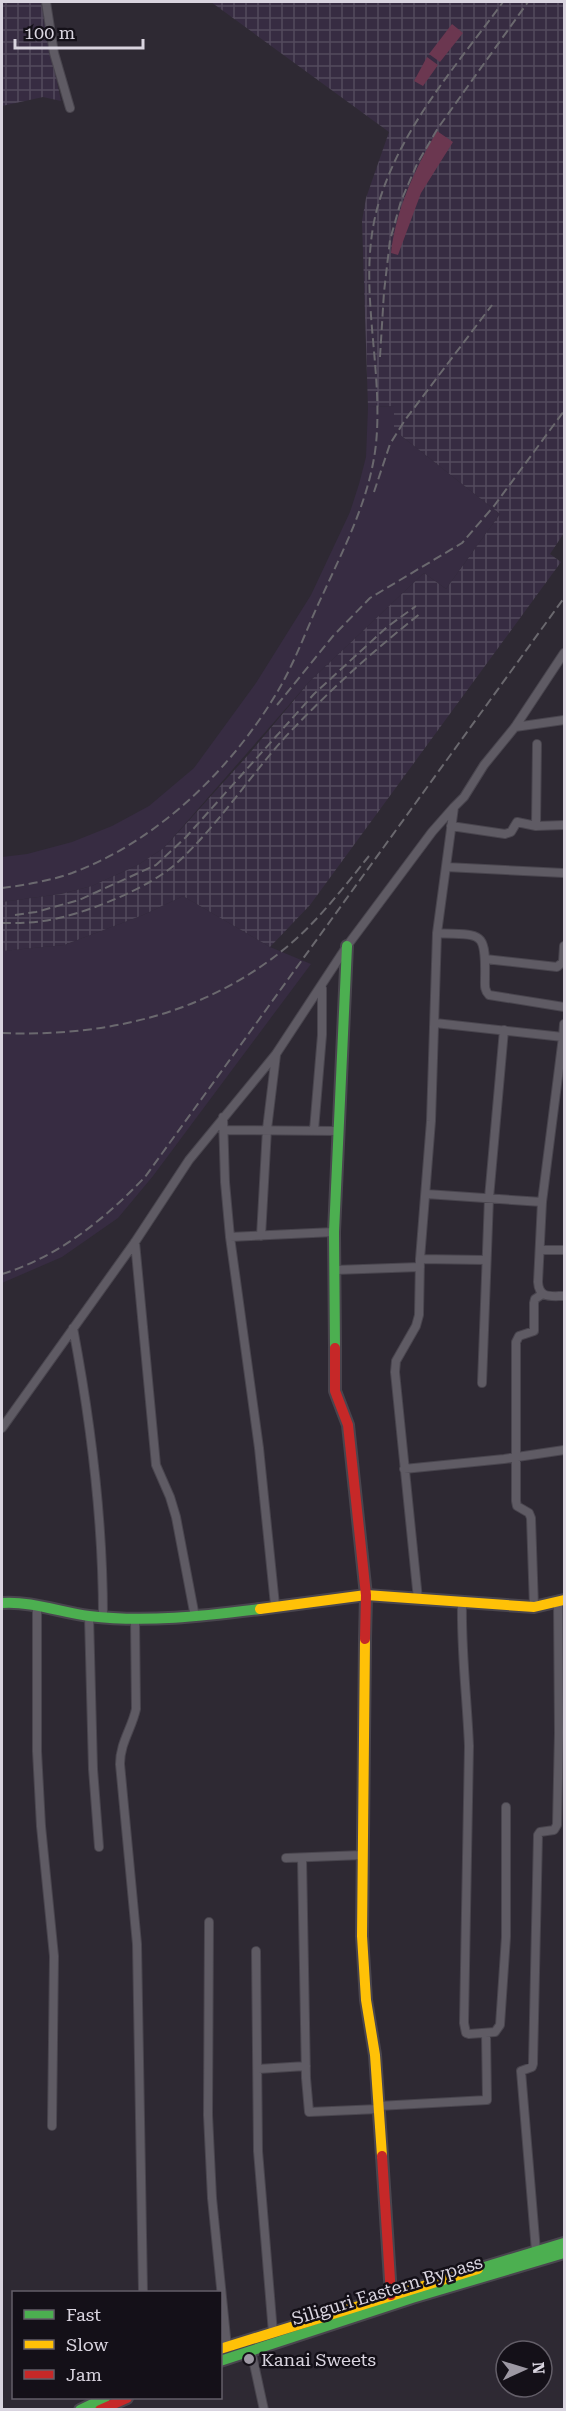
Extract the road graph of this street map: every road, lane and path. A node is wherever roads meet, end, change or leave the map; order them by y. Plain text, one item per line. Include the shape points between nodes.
1 (46, 2) edge
2 (70, 108) dead end
3 (564, 653) edge
4 (564, 720) edge
5 (515, 727) junction
6 (537, 744) dead end
7 (454, 807) junction
8 (564, 825) edge
9 (451, 826) junction
10 (536, 826) junction
11 (446, 867) junction
12 (564, 873) edge
13 (437, 933) junction
14 (347, 946) junction
15 (564, 946) edge
16 (485, 959) junction
17 (322, 986) junction
18 (564, 1007) edge
19 (435, 1023) junction
20 (564, 1024) edge
21 (504, 1029) junction
22 (563, 1036) edge
23 (276, 1054) junction
24 (223, 1117) junction
25 (224, 1130) junction
26 (267, 1130) junction
27 (314, 1130) junction
28 (338, 1131) junction
29 (426, 1194) junction
30 (489, 1198) junction
31 (542, 1202) junction
32 (334, 1232) junction
33 (261, 1236) junction
34 (230, 1237) junction
35 (135, 1242) junction
36 (540, 1250) junction
37 (564, 1250) edge
38 (485, 1260) junction
39 (420, 1263) junction
40 (335, 1270) junction
41 (541, 1295) junction
42 (564, 1296) edge
43 (73, 1328) junction
44 (482, 1383) dead end
45 (2, 1428) edge
46 (564, 1450) edge
47 (515, 1457) junction
48 (404, 1468) junction
49 (366, 1595) junction
50 (418, 1599) junction
51 (561, 1601) edge
52 (2, 1603) edge
53 (462, 1603) junction
54 (275, 1605) junction
55 (37, 1606) junction
56 (534, 1607) junction
57 (89, 1616) junction
58 (103, 1617) junction
59 (195, 1617) junction
60 (135, 1619) junction
61 (506, 1807) dead end
62 (99, 1847) dead end
63 (363, 1855) junction
64 (286, 1858) dead end
65 (302, 1858) junction
66 (209, 1922) dead end
67 (256, 1951) dead end
68 (486, 2033) junction
69 (306, 2066) junction
70 (258, 2069) junction
71 (378, 2107) junction
72 (52, 2126) dead end
73 (564, 2243) edge
74 (537, 2252) junction
75 (564, 2253) edge
76 (143, 2291) edge
77 (219, 2291) edge
78 (391, 2295) junction
79 (222, 2323) edge
80 (273, 2333) junction
81 (224, 2348) edge
82 (251, 2350) junction
83 (222, 2360) edge
84 (101, 2399) edge
85 (122, 2399) edge
86 (80, 2409) edge
87 (100, 2409) edge
88 (264, 2409) edge

1 - 2 street via 54,52
3 - 5 street
4 - 5 street
5 - 7 street
6 - 10 street
7 - 9 street
7 - 14 street
8 - 10 street
9 - 10 street via 505,834 517,822
9 - 11 street
11 - 12 street
11 - 13 street
13 - 16 street via 481,938
13 - 19 street
14 - 17 street
14 - 28 street
15 - 16 street via 563,962 557,966
16 - 18 street via 485,989 489,995
17 - 23 street
17 - 27 street
19 - 21 street
19 - 29 street
20 - 22 street
21 - 22 street
21 - 30 street
22 - 31 street
23 - 24 street
23 - 26 street
24 - 25 street
24 - 35 street via 189,1160
25 - 26 street
25 - 34 street
26 - 27 street
26 - 33 street
27 - 28 street
28 - 32 street
29 - 30 street
29 - 39 street
30 - 31 street
30 - 38 street
31 - 36 street
32 - 33 street
32 - 40 street
33 - 34 street
34 - 54 street via 259,1448
35 - 43 street
35 - 59 street via 156,1465 171,1497
36 - 37 street
36 - 41 street
38 - 39 street
38 - 44 street
39 - 40 street
39 - 48 street via 419,1315 396,1361
40 - 49 street via 335,1391 348,1425
41 - 42 street
41 - 47 street via 535,1299 534,1331 519,1336 516,1342
43 - 45 street
43 - 58 street via 96,1485
46 - 47 street
47 - 48 street
47 - 56 street via 517,1506 531,1518
48 - 50 street
49 - 50 street
49 - 54 street
49 - 63 street
50 - 53 street
51 - 56 street
51 - 74 street via 556,1825 554,1830 538,1834 533,2064 521,2071
52 - 55 street
53 - 56 street
53 - 68 street via 461,1648 470,1746 465,2029 469,2034
54 - 59 street
55 - 57 street
55 - 72 street via 38,1772 54,1956
57 - 58 street
57 - 62 street
58 - 60 street
59 - 60 street
60 - 76 street via 136,1709 120,1751 120,1764 137,1944
61 - 68 street via 506,1937 500,2025 495,2032
63 - 65 street
63 - 71 street via 362,1936
64 - 65 street
65 - 69 street
66 - 77 street via 208,2115
67 - 70 street
68 - 71 street via 487,2100
69 - 70 street
69 - 71 street via 309,2112
70 - 80 street via 258,2151
71 - 78 street
73 - 74 street, Siliguri Eastern Bypass
74 - 78 street, Siliguri Eastern Bypass
75 - 82 street, Siliguri Eastern Bypass
78 - 80 street, Siliguri Eastern Bypass
79 - 81 street
80 - 81 street, Siliguri Eastern Bypass
82 - 83 street, Siliguri Eastern Bypass
82 - 88 street
84 - 86 street
85 - 87 street

